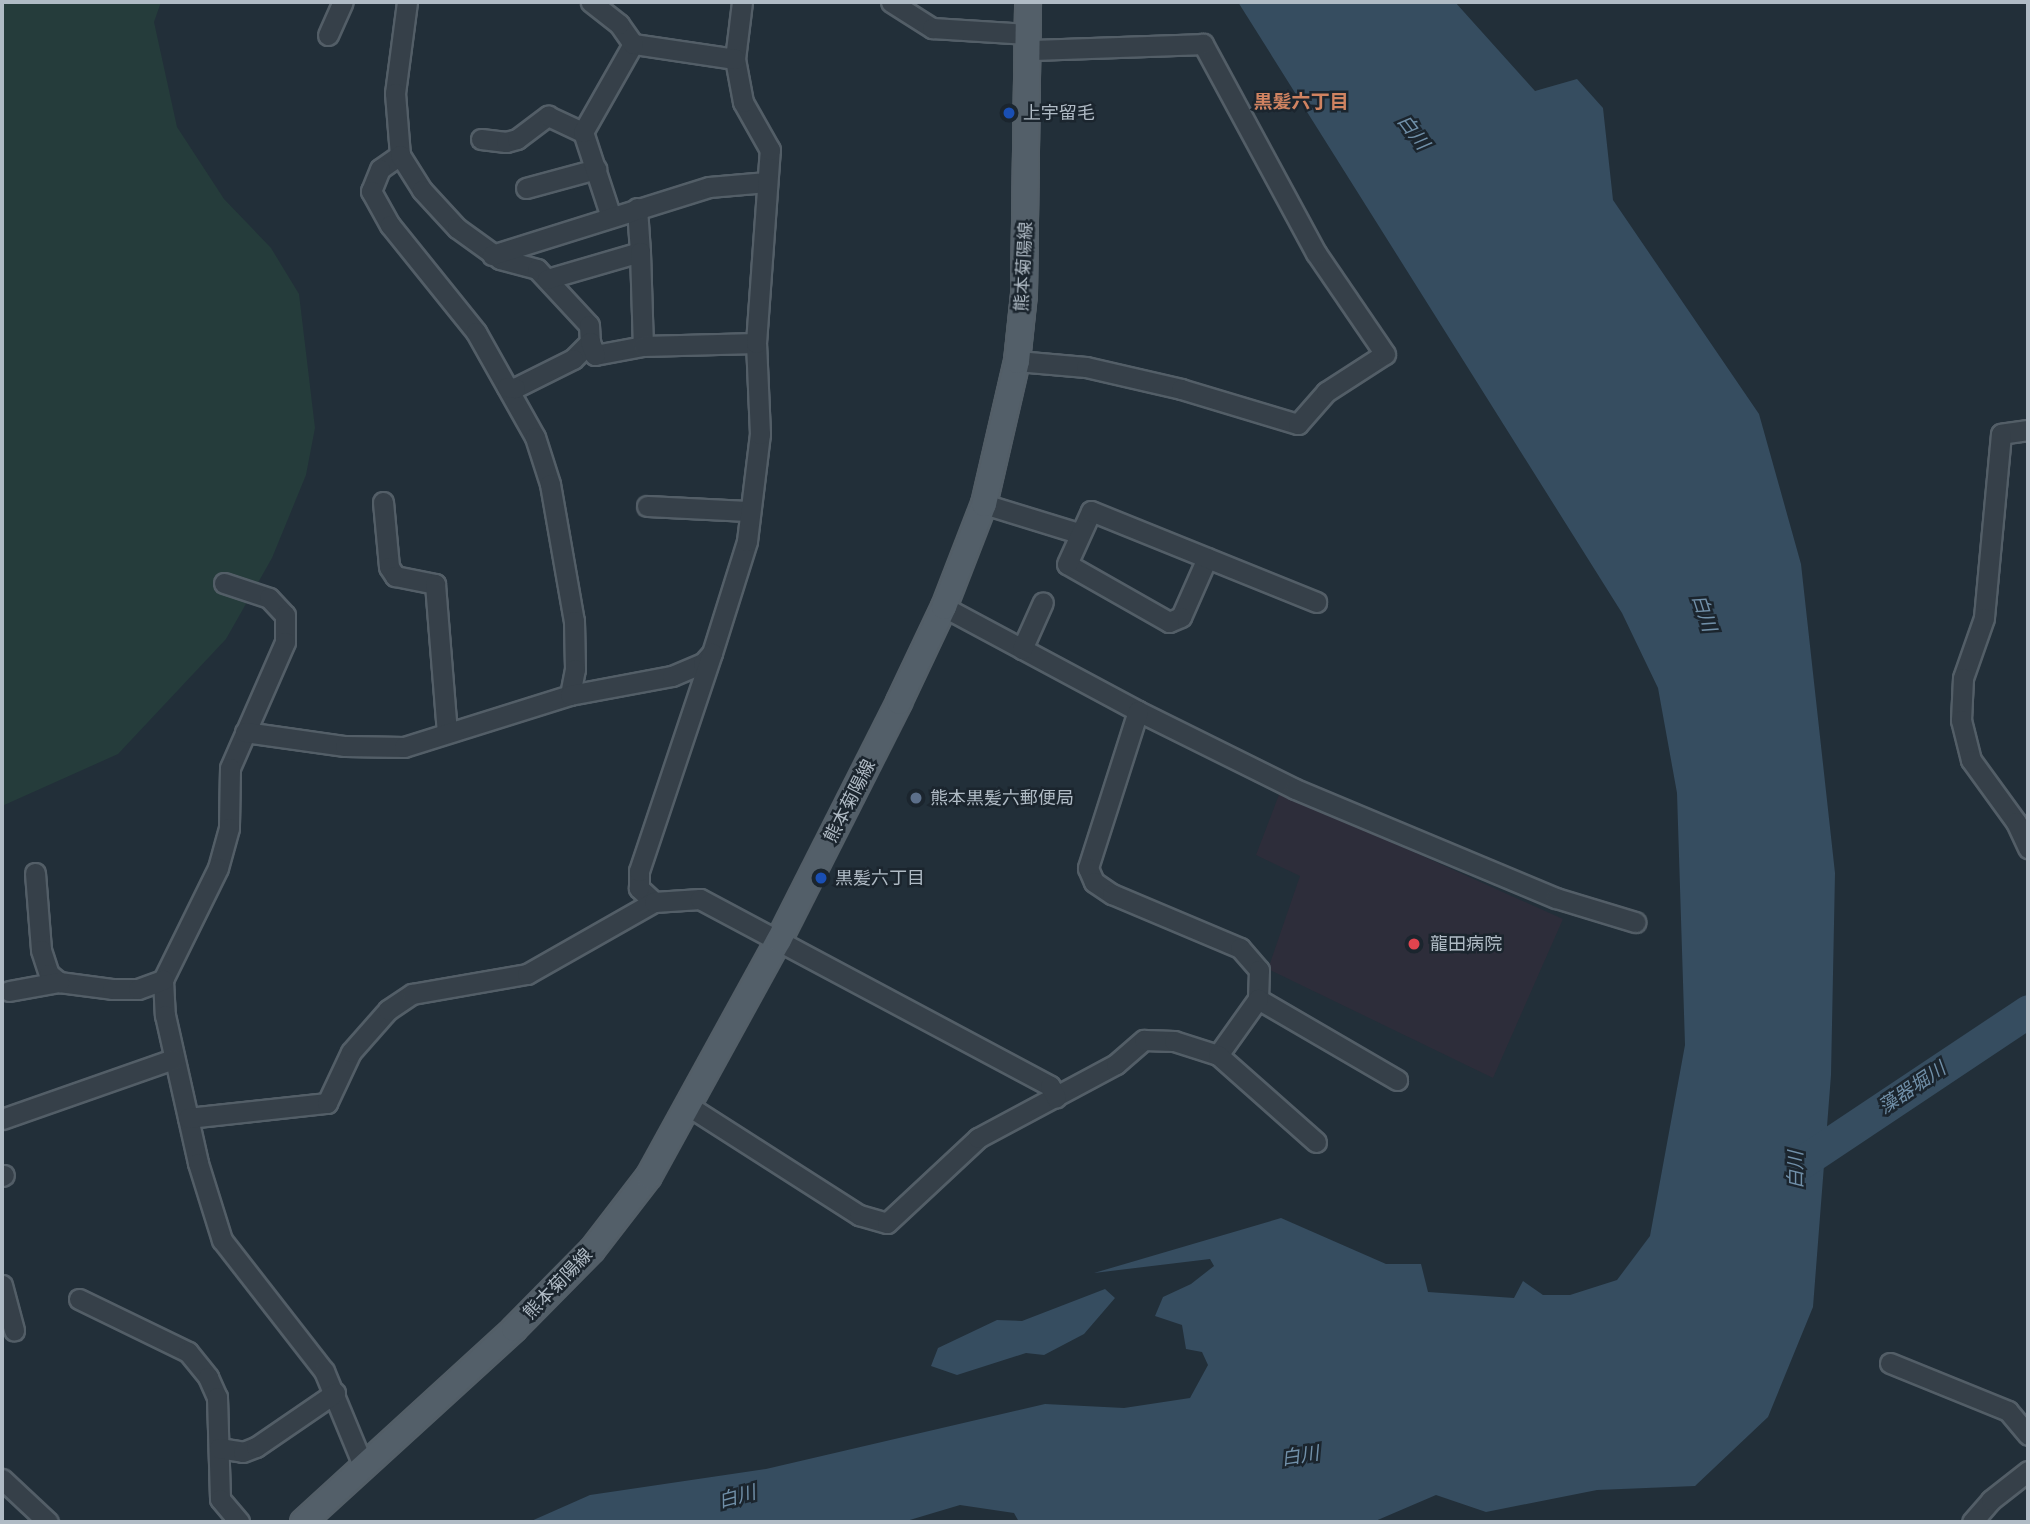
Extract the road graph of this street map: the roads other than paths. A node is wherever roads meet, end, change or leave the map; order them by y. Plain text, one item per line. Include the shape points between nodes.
1 (343, 2) edge
2 (407, 2) edge
3 (591, 2) edge
4 (742, 2) edge
5 (891, 2) edge
6 (1028, 2) edge
7 (328, 35) dead end
8 (1028, 42) junction
9 (633, 44) junction
10 (735, 59) junction
11 (583, 132) junction
12 (481, 139) dead end
13 (400, 155) junction
14 (596, 169) junction
15 (767, 182) junction
16 (526, 188) dead end
17 (637, 208) junction
18 (611, 217) junction
19 (640, 252) junction
20 (492, 255) junction
21 (547, 279) junction
22 (590, 342) junction
23 (756, 344) junction
24 (643, 346) junction
25 (1017, 361) junction
26 (507, 387) junction
27 (2028, 430) edge
28 (383, 502) dead end
29 (984, 504) junction
30 (647, 506) dead end
31 (748, 511) junction
32 (1078, 533) junction
33 (1207, 558) junction
34 (225, 583) dead end
35 (1043, 602) dead end
36 (1316, 602) dead end
37 (944, 607) junction
38 (1021, 649) junction
39 (712, 653) junction
40 (570, 695) junction
41 (1138, 711) junction
42 (245, 732) junction
43 (447, 732) junction
44 (2028, 848) edge
45 (35, 873) dead end
46 (654, 902) junction
47 (1635, 922) dead end
48 (779, 940) junction
49 (163, 980) junction
50 (59, 982) junction
51 (9, 991) dead end
52 (1258, 999) junction
53 (1218, 1055) junction
54 (173, 1059) junction
55 (1397, 1080) dead end
56 (1056, 1098) junction
57 (690, 1107) junction
58 (188, 1118) junction
59 (2, 1119) edge
60 (1316, 1142) dead end
61 (2, 1284) edge
62 (79, 1299) dead end
63 (14, 1330) dead end
64 (1890, 1363) dead end
65 (335, 1393) junction
66 (2028, 1435) edge
67 (219, 1448) junction
68 (363, 1465) junction
69 (2028, 1471) edge
70 (2, 1479) edge
71 (48, 1522) edge
72 (239, 1522) edge
73 (303, 1522) edge
74 (1972, 1522) edge

1 - 7 street
2 - 13 street via 395,93
3 - 9 street via 619,24
4 - 10 street
5 - 8 street via 932,28
6 - 8 main road, 熊本菊陽線
8 - 25 main road, 熊本菊陽線 via 1024,295
8 - 25 street via 1203,44 1316,253 1385,355 1326,392 1298,425 1181,388 1086,367
9 - 10 street
9 - 11 street
10 - 15 street via 743,102 770,150
11 - 12 street via 548,116 517,139
11 - 14 street
13 - 20 street via 422,190 457,228
13 - 26 street via 380,169 371,191 390,225 476,332
14 - 16 street
14 - 18 street
15 - 17 street via 709,187
15 - 23 street
17 - 18 street
17 - 19 street
18 - 20 street
19 - 21 street
19 - 24 street
20 - 21 street via 529,266
21 - 22 street via 589,325
22 - 24 street via 595,355
22 - 26 street via 564,364 515,388
23 - 24 street
23 - 31 street via 760,434
25 - 29 main road, 熊本菊陽線
26 - 40 street via 536,437 550,484 574,621 575,670
27 - 44 street via 2001,434 1984,618 1963,678 1961,720 1971,760 2016,822
28 - 43 street via 389,567 395,576 435,584
29 - 32 street
29 - 37 main road, 熊本菊陽線
30 - 31 street
31 - 39 street via 744,553
32 - 33 street via 1091,511
32 - 33 street via 1067,565 1169,622 1181,617
33 - 36 street
34 - 42 street via 269,598 285,615 285,642
35 - 38 street
37 - 38 street
37 - 48 main road, 熊本菊陽線
38 - 41 street
39 - 40 street via 703,663 672,676
39 - 46 street via 639,871 639,888
40 - 43 street
41 - 47 street via 1296,789 1556,898
41 - 52 street via 1088,867 1094,882 1112,894 1240,947 1259,970
42 - 43 street via 373,748 404,747
42 - 49 street via 230,768 229,828 218,868
45 - 50 street via 41,950 49,974
46 - 48 street via 701,900
46 - 58 street via 527,974 412,995 388,1010 351,1052 327,1103
48 - 56 street via 1050,1086
48 - 57 main road, 熊本菊陽線
49 - 50 street via 138,989
49 - 54 street
50 - 51 street
52 - 53 street
52 - 55 street
53 - 56 street via 1174,1041 1144,1041 1116,1064
53 - 60 street
54 - 58 street
54 - 59 street
56 - 57 street via 978,1138 887,1223 859,1215
57 - 68 main road, 熊本菊陽線 via 649,1176 592,1250 514,1329
58 - 65 street via 222,1240 304,1342
61 - 63 street
62 - 67 street via 188,1352 217,1397
64 - 66 street via 2008,1411
65 - 67 street via 256,1447 243,1452
65 - 68 street
67 - 72 street via 220,1499
68 - 73 main road, 熊本菊陽線
69 - 74 street
70 - 71 street

